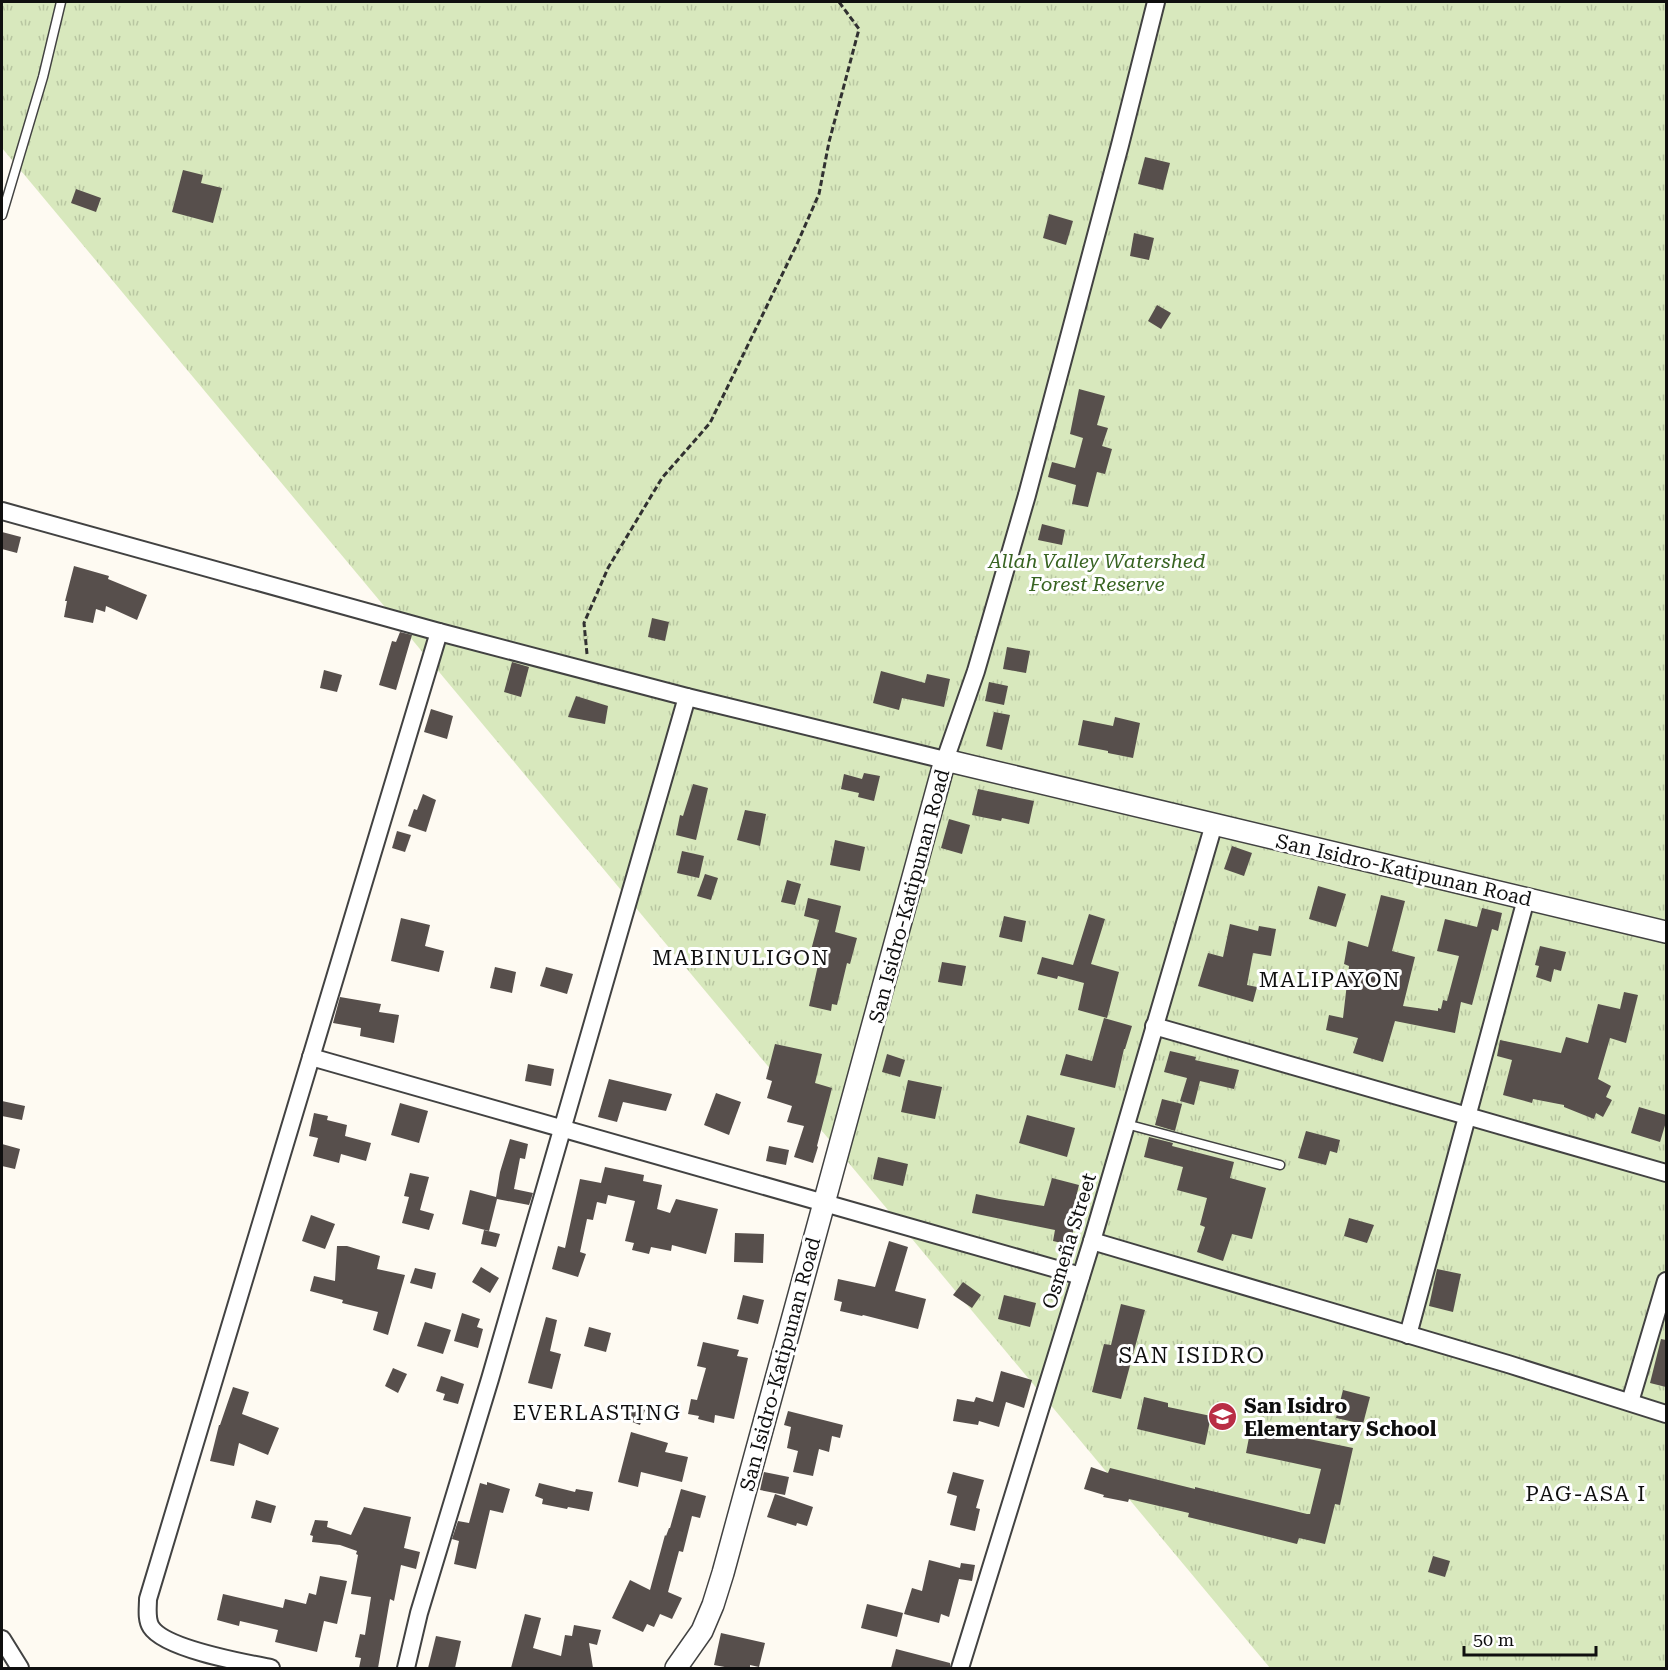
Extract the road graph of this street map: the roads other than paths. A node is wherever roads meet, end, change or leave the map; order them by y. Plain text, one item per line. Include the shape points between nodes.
1 (60, 2) edge
2 (1156, 2) edge
3 (2, 215) edge
4 (2, 511) edge
5 (440, 632) junction
6 (687, 697) junction
7 (945, 760) junction
8 (1214, 824) junction
9 (1526, 899) junction
10 (1666, 932) edge
11 (1154, 1026) junction
12 (311, 1057) junction
13 (1467, 1116) junction
14 (1125, 1124) junction
15 (562, 1128) junction
16 (1280, 1165) dead end
17 (1666, 1173) edge
18 (825, 1203) junction
19 (1092, 1241) junction
20 (1081, 1276) junction
21 (1666, 1281) edge
22 (1408, 1335) junction
23 (1630, 1402) junction
24 (1666, 1414) edge
25 (2, 1640) edge
26 (20, 1668) edge
27 (271, 1668) edge
28 (405, 1668) edge
29 (676, 1668) edge
30 (960, 1668) edge

1 - 3 lane via 43,76
2 - 7 street via 1028,495
4 - 5 street
5 - 6 street
5 - 12 street
6 - 7 street
6 - 15 street
7 - 8 street, San Isidro-Katipunan Road
7 - 18 street, San Isidro-Katipunan Road
8 - 9 street, San Isidro-Katipunan Road
8 - 11 street, Osmeña Street
9 - 10 street, San Isidro-Katipunan Road
9 - 13 street
11 - 13 street
11 - 14 street, Osmeña Street
12 - 15 street
12 - 27 street via 147,1614 151,1627 178,1645
13 - 17 street
13 - 22 street
14 - 16 lane
14 - 19 street, Osmeña Street
15 - 18 street
15 - 28 street
18 - 20 street
18 - 29 street, San Isidro-Katipunan Road via 713,1605 702,1631
19 - 20 street, Osmeña Street
19 - 22 street
20 - 30 street, Osmeña Street
21 - 23 street
22 - 23 street
23 - 24 street
25 - 26 street

